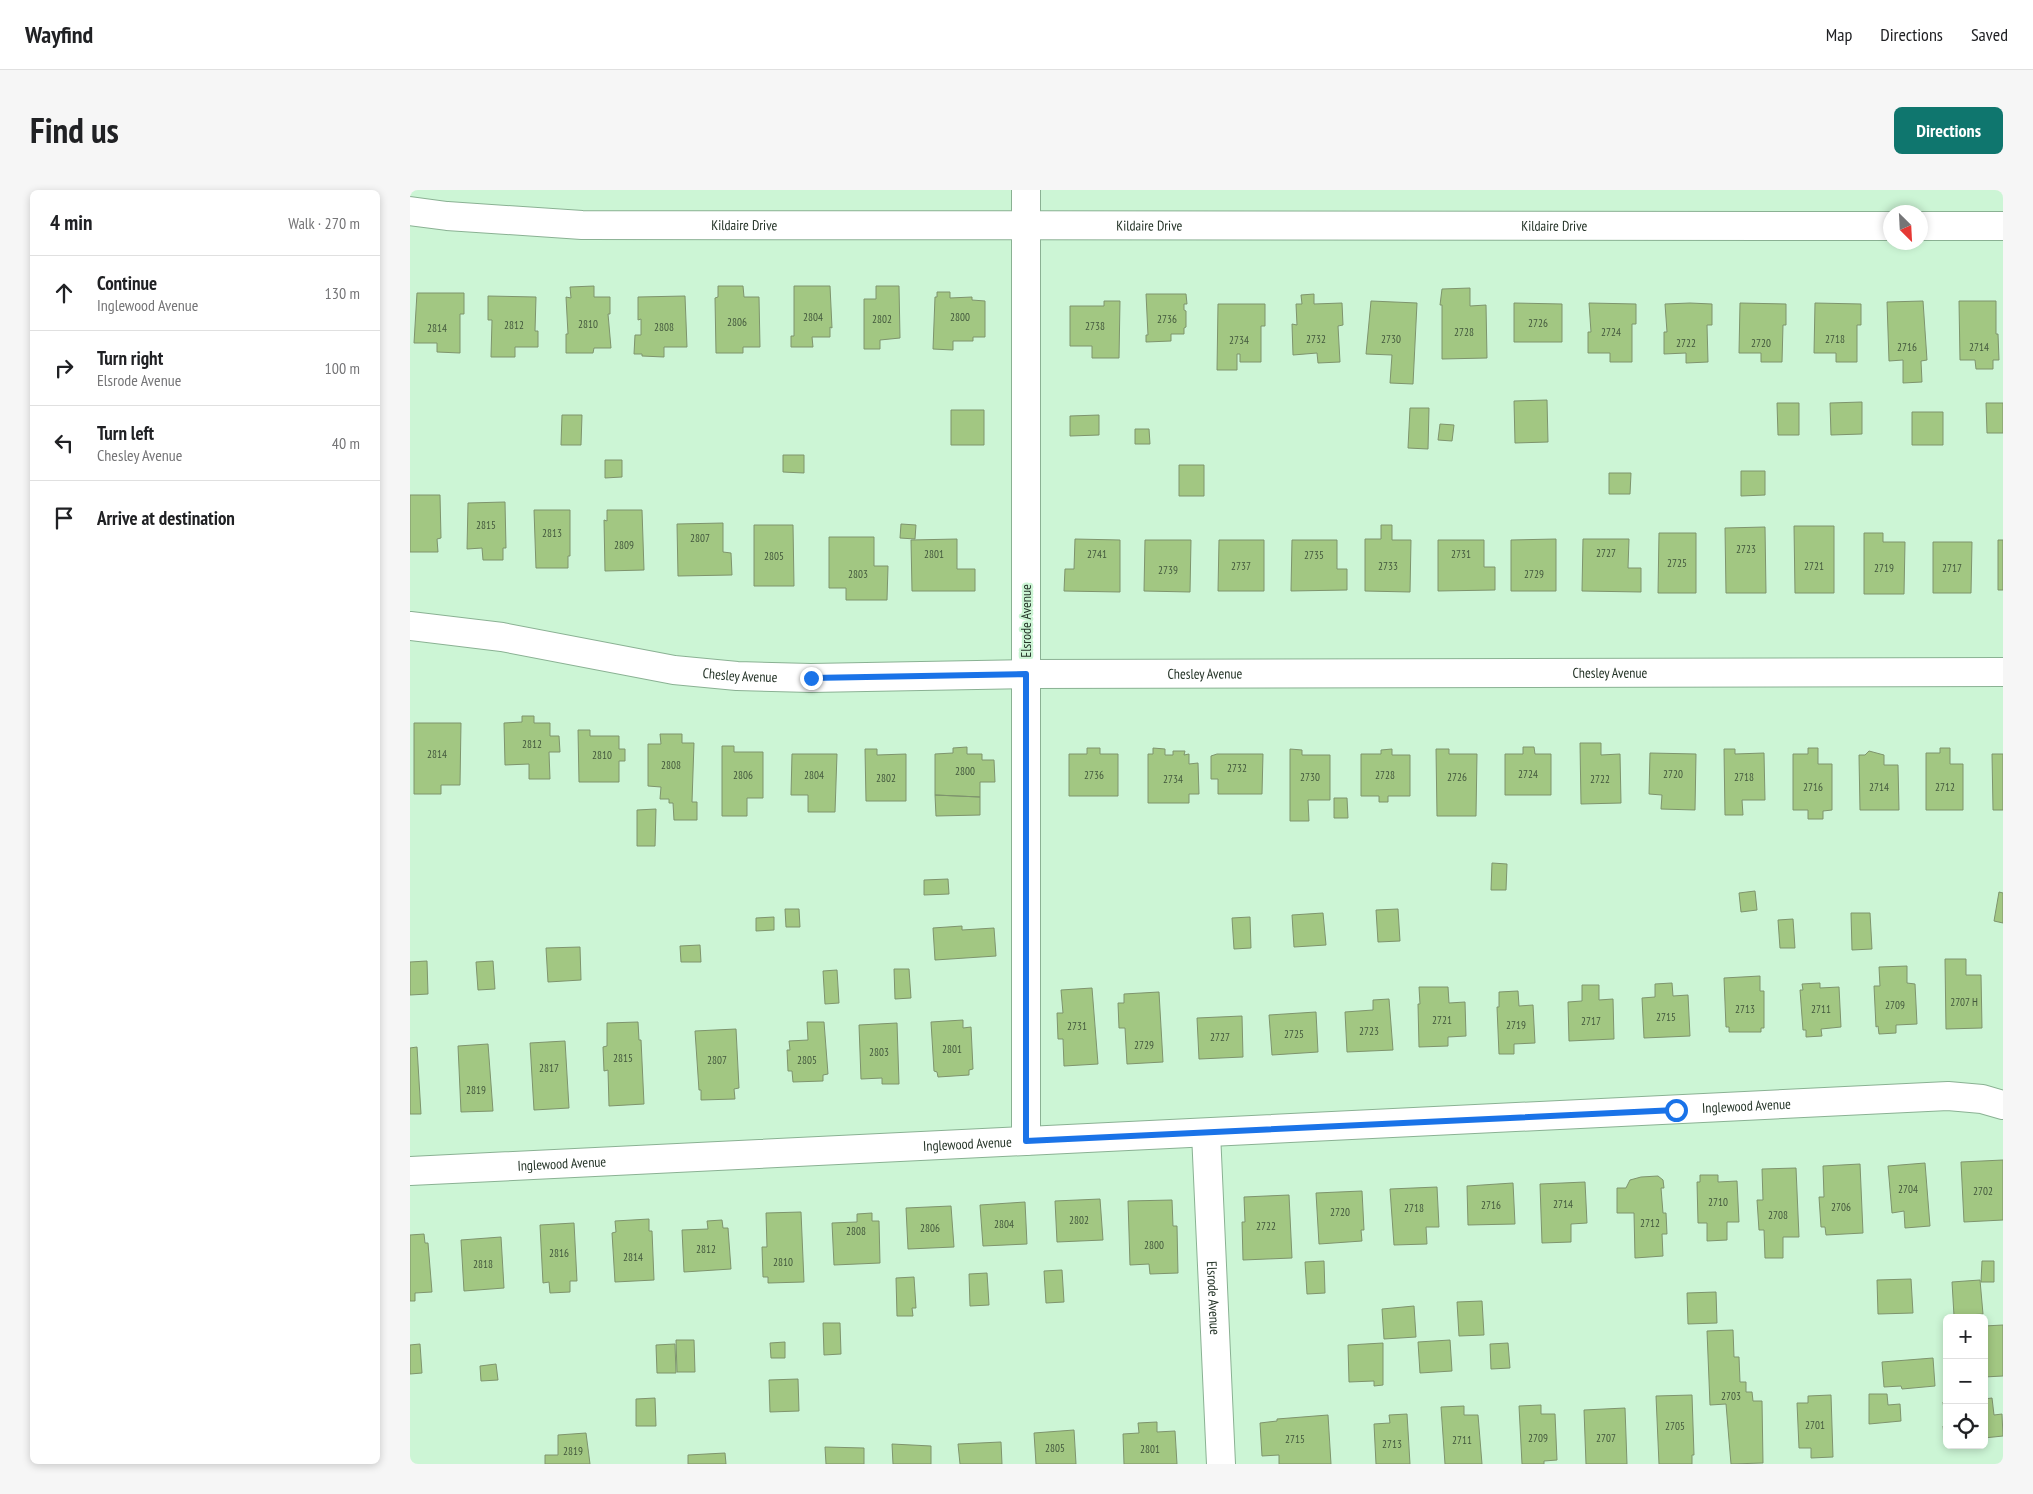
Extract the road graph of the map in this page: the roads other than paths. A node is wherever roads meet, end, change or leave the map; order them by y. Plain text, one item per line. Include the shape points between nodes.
1 (1026, 190) edge
2 (410, 211) edge
3 (1026, 224) junction
4 (1883, 226) edge
5 (1928, 226) edge
6 (2003, 226) edge
7 (410, 626) edge
8 (2003, 672) edge
9 (1026, 674) junction
10 (2003, 1105) edge
11 (1206, 1133) junction
12 (1026, 1141) junction
13 (410, 1172) edge
14 (1221, 1464) edge

1 - 3 street, Elsrode Avenue
2 - 3 street, Kildaire Drive via 582,225
3 - 4 street, Kildaire Drive
3 - 9 street, Elsrode Avenue
5 - 6 street
7 - 9 street, Chesley Avenue via 502,638 674,670 737,676 811,678
8 - 9 street, Chesley Avenue
9 - 12 street, Elsrode Avenue
10 - 11 street, Inglewood Avenue via 1982,1099 1948,1096
11 - 12 street, Inglewood Avenue
11 - 14 street, Elsrode Avenue
12 - 13 street, Inglewood Avenue

